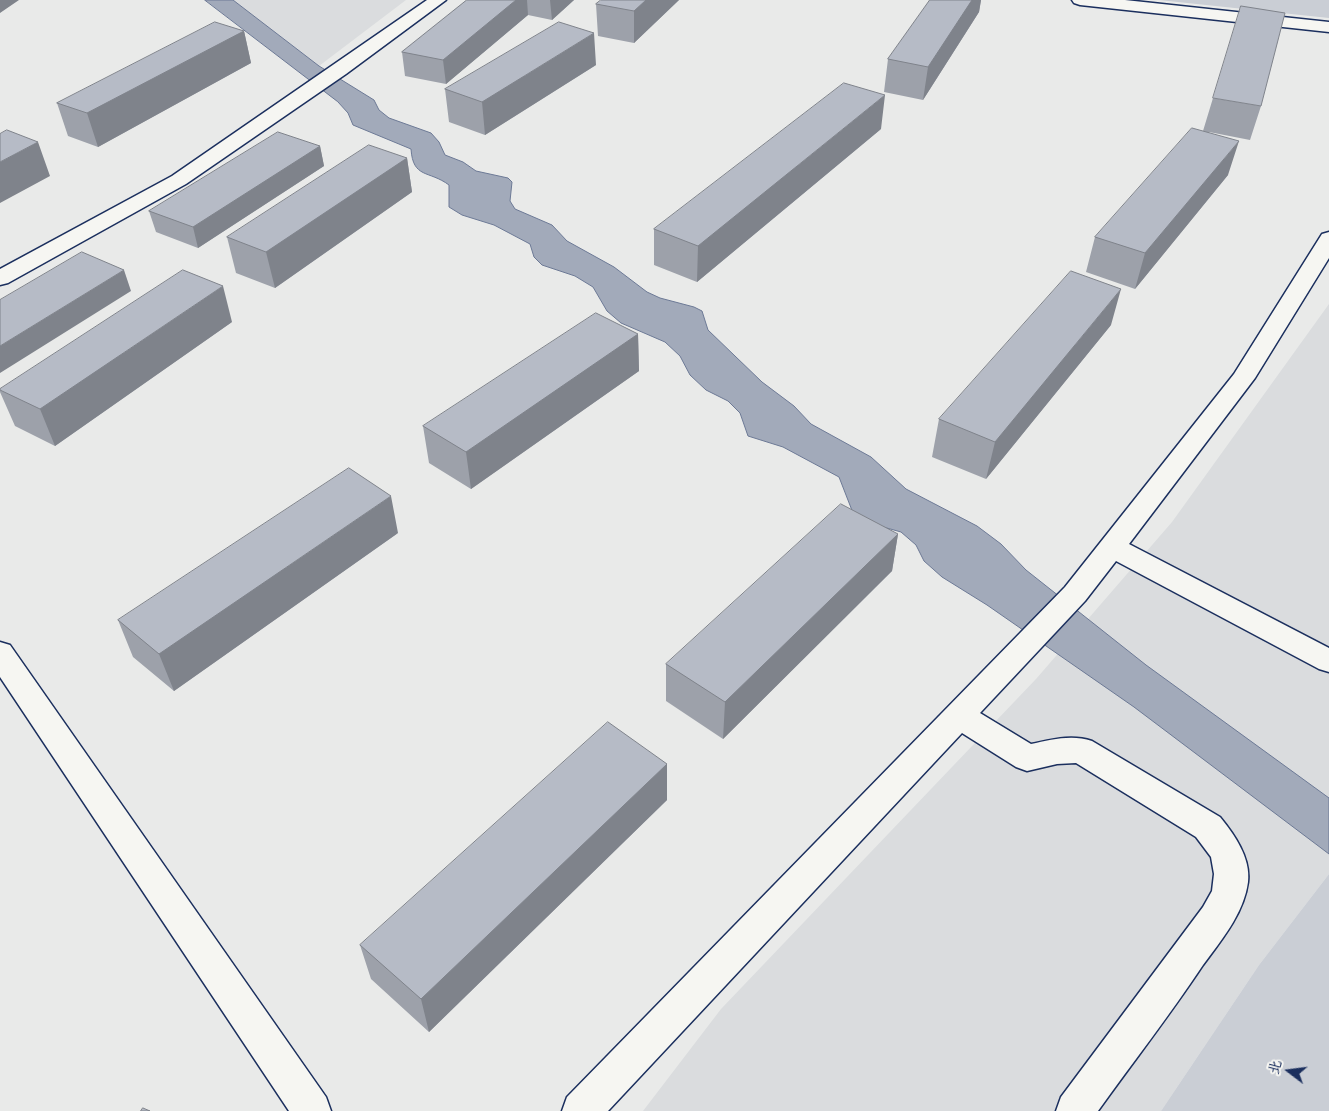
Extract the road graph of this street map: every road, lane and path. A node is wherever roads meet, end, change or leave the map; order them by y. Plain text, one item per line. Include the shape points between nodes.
1 (438, 0) edge
2 (1080, 0) edge
3 (1329, 28) edge
4 (1329, 238) edge
5 (0, 278) edge
6 (1112, 547) junction
7 (0, 653) edge
8 (1329, 661) edge
9 (959, 716) junction
10 (312, 1111) edge
11 (581, 1111) edge
12 (1075, 1111) edge

1 - 5 street via 179,180
2 - 3 street
4 - 6 street via 1243,378
6 - 8 street
6 - 9 street via 1075,594
7 - 10 street
9 - 11 street
9 - 12 street via 1027,758 1057,751 1081,750 1208,827 1229,861 1231,880 1228,895 1205,933

